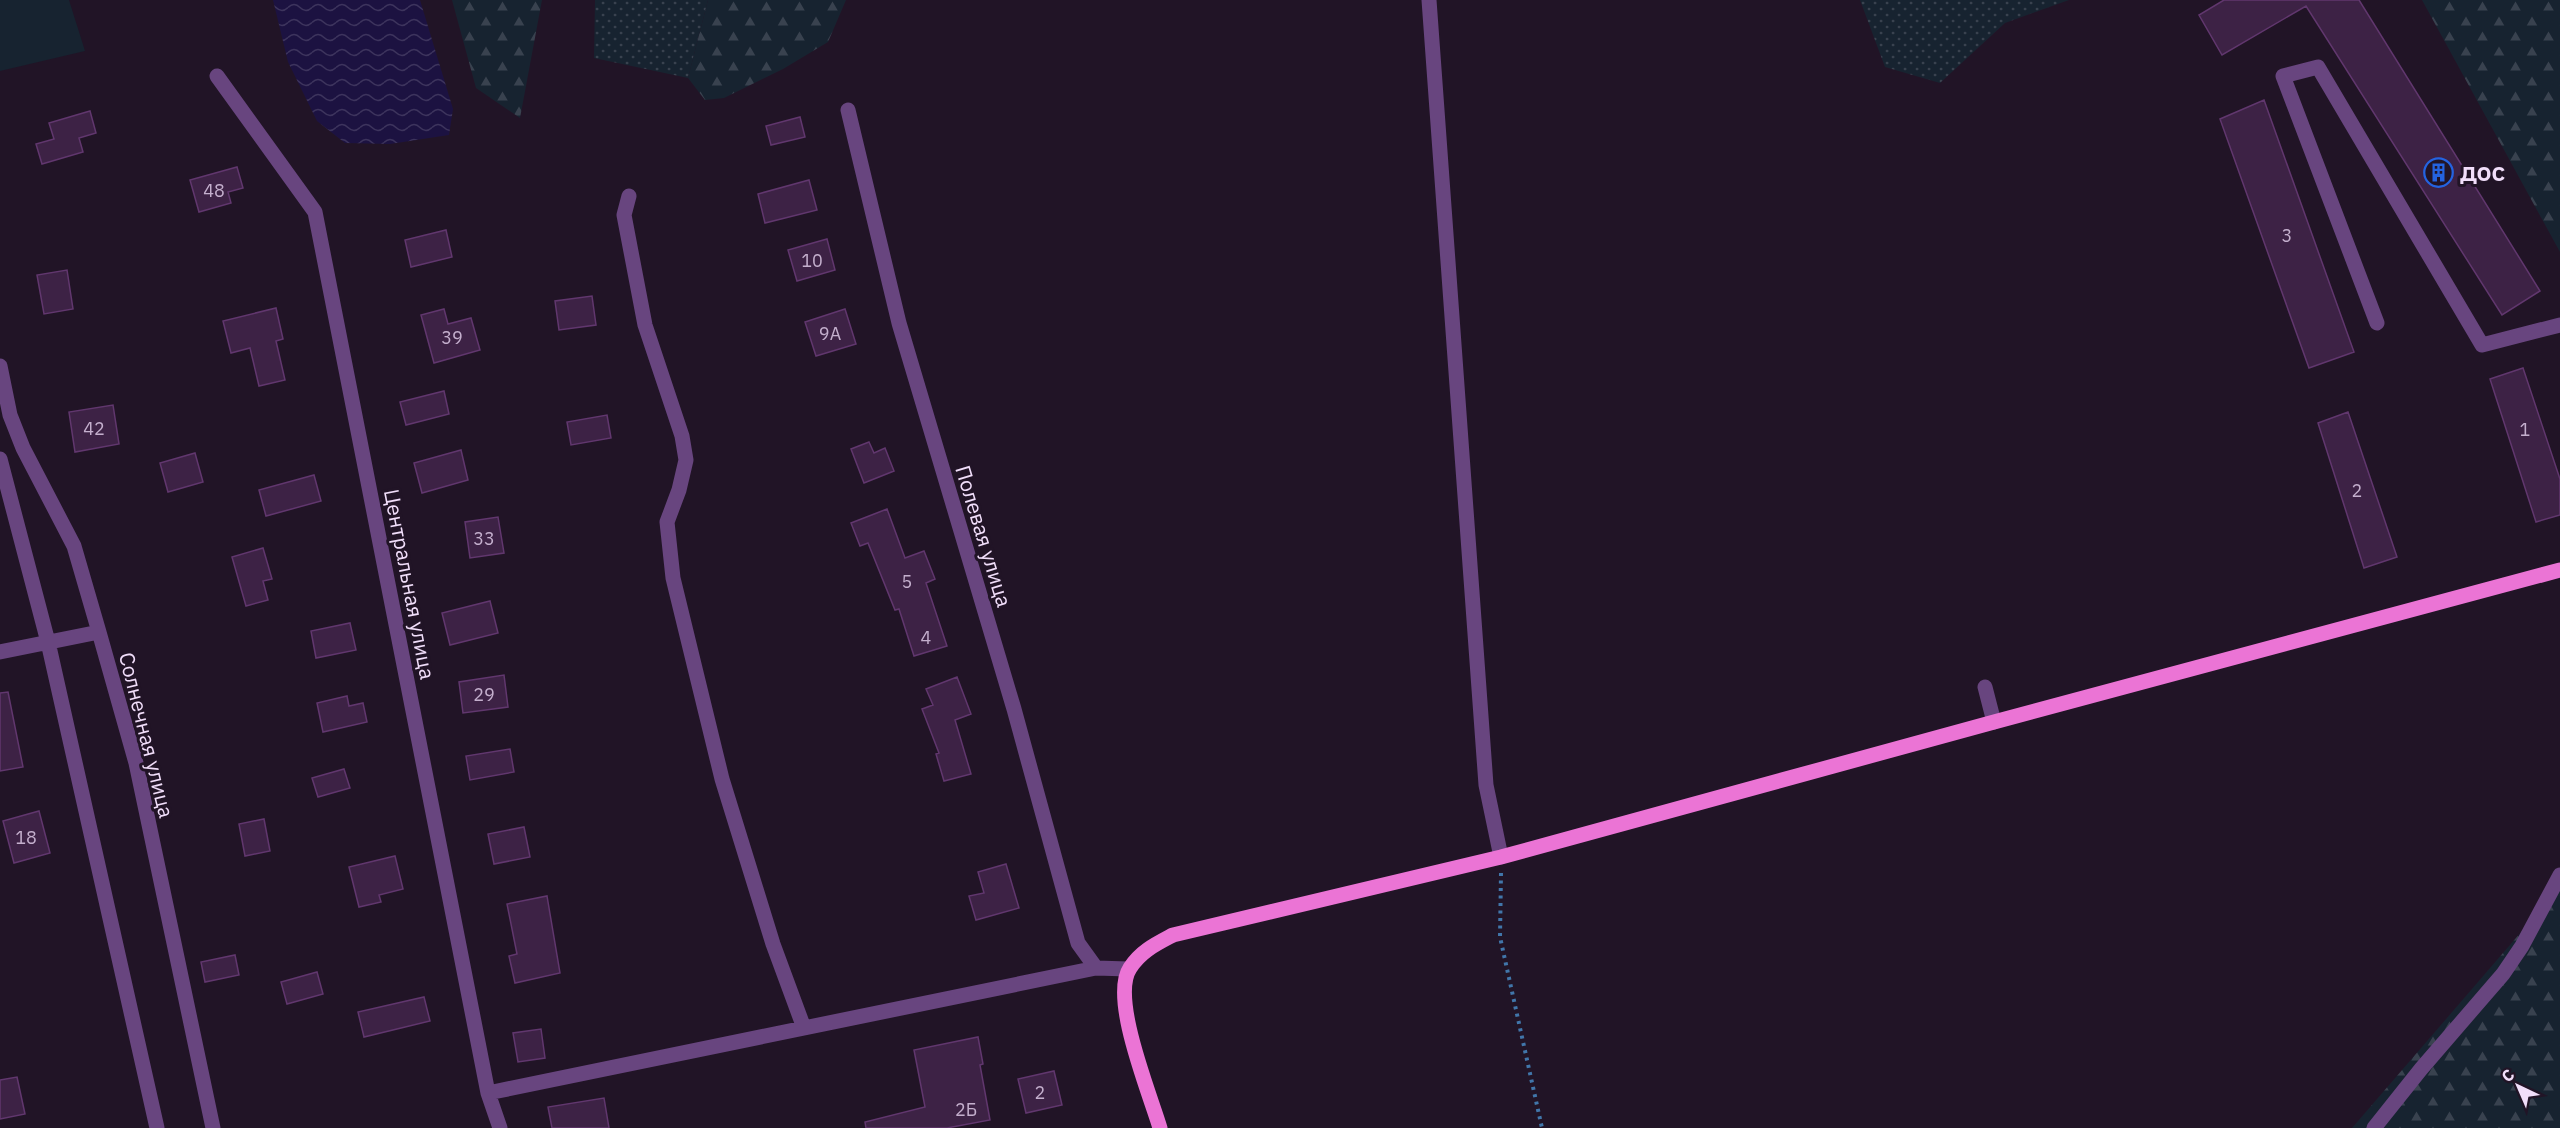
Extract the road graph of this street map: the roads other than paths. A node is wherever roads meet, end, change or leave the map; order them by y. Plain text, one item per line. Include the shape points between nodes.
1 (1429, 0) edge
2 (217, 75) dead end
3 (848, 110) dead end
4 (629, 196) dead end
5 (2377, 322) dead end
6 (2560, 325) edge
7 (0, 366) edge
8 (0, 459) edge
9 (2560, 570) edge
10 (99, 632) junction
11 (48, 642) junction
12 (0, 652) edge
13 (1985, 687) dead end
14 (1994, 722) junction
15 (1501, 857) junction
16 (2560, 875) edge
17 (1096, 968) junction
18 (1128, 969) junction
19 (804, 1028) junction
20 (488, 1093) junction
21 (157, 1128) edge
22 (213, 1128) edge
23 (500, 1128) edge
24 (1161, 1128) edge
25 (2374, 1128) edge

1 - 15 street via 1486,785
2 - 20 street, Центральная улица via 315,212
3 - 17 street, Полевая улица via 899,323 1014,709 1078,943
4 - 19 street via 624,214 645,325 682,436 686,460 667,522 674,578 722,779 773,944
5 - 6 street via 2283,76 2318,67 2482,345
7 - 10 street, Солнечная улица via 10,415 74,546
8 - 11 street
9 - 14 main road
10 - 11 street
10 - 22 street, Солнечная улица via 136,763
11 - 12 street
11 - 21 street
13 - 14 street
14 - 15 main road
15 - 18 main road via 1173,935 1144,950
16 - 25 street via 2504,974
17 - 18 street
17 - 19 street
18 - 24 main road via 1123,991 1127,1020
19 - 20 street
20 - 23 street, Центральная улица

